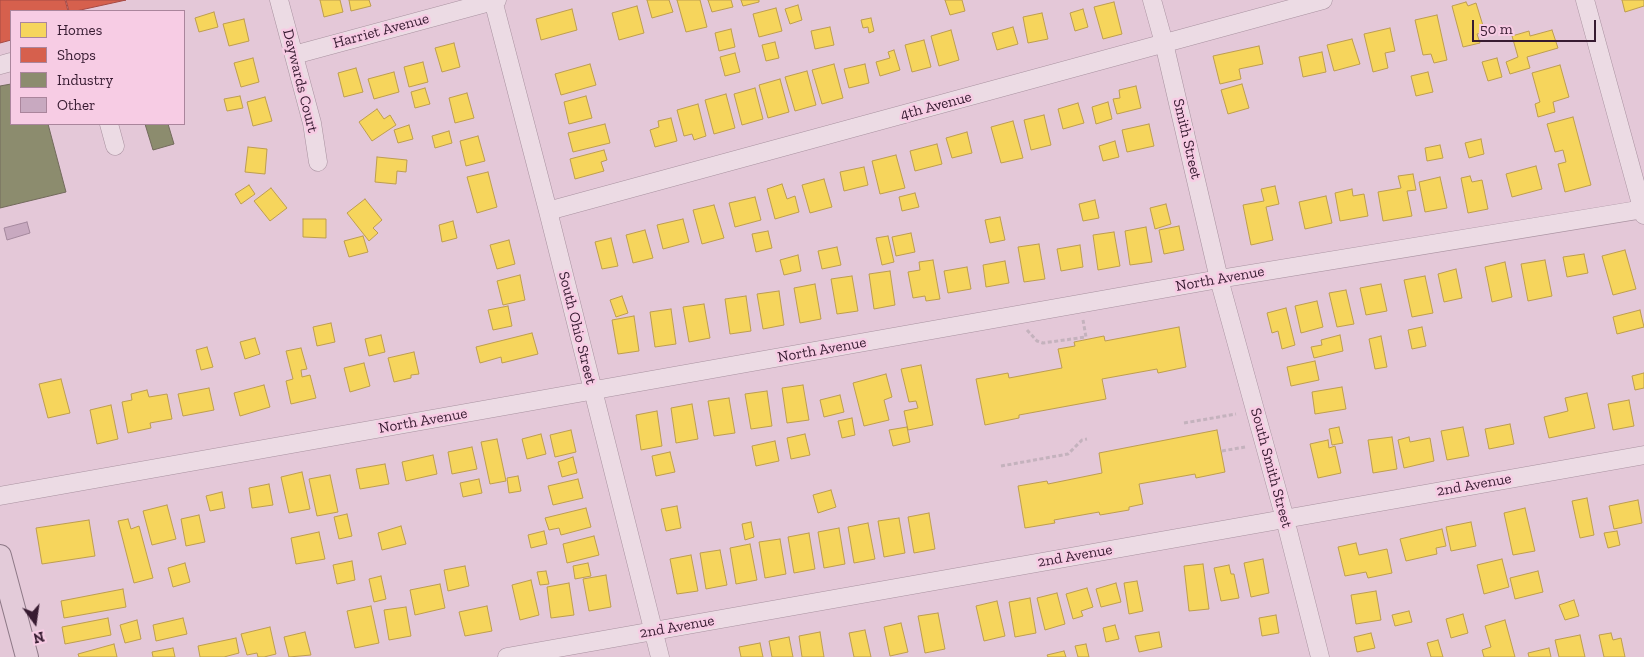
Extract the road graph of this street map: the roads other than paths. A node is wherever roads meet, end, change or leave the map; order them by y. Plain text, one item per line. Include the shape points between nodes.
1 (279, 0) edge
2 (494, 0) edge
3 (1152, 0) edge
4 (1323, 0) edge
5 (1585, 0) edge
6 (1164, 43) junction
7 (294, 55) junction
8 (109, 125) edge
9 (115, 146) dead end
10 (318, 162) dead end
11 (548, 211) junction
12 (1643, 211) edge
13 (1219, 279) junction
14 (592, 391) junction
15 (1644, 455) edge
16 (0, 496) edge
17 (1285, 519) junction
18 (0, 556) edge
19 (653, 631) junction
20 (27, 657) edge
21 (507, 657) edge
22 (660, 657) edge
23 (1320, 657) edge

1 - 7 street, Daywards Court
2 - 7 street, Harriet Avenue
2 - 11 street, South Ohio Street
3 - 6 street, Smith Street
4 - 6 street, 4th Avenue
5 - 12 street
6 - 11 street, 4th Avenue
6 - 13 street, Smith Street
7 - 10 street, Daywards Court via 312,123
8 - 9 street
11 - 14 street, South Ohio Street
12 - 13 street, North Avenue
13 - 14 street, North Avenue
13 - 17 street, South Smith Street
14 - 16 street, North Avenue
14 - 19 street, South Ohio Street
15 - 17 street, 2nd Avenue
17 - 19 street, 2nd Avenue
17 - 23 street, South Smith Street
18 - 20 main road
19 - 21 street, 2nd Avenue
19 - 22 street, South Ohio Street

